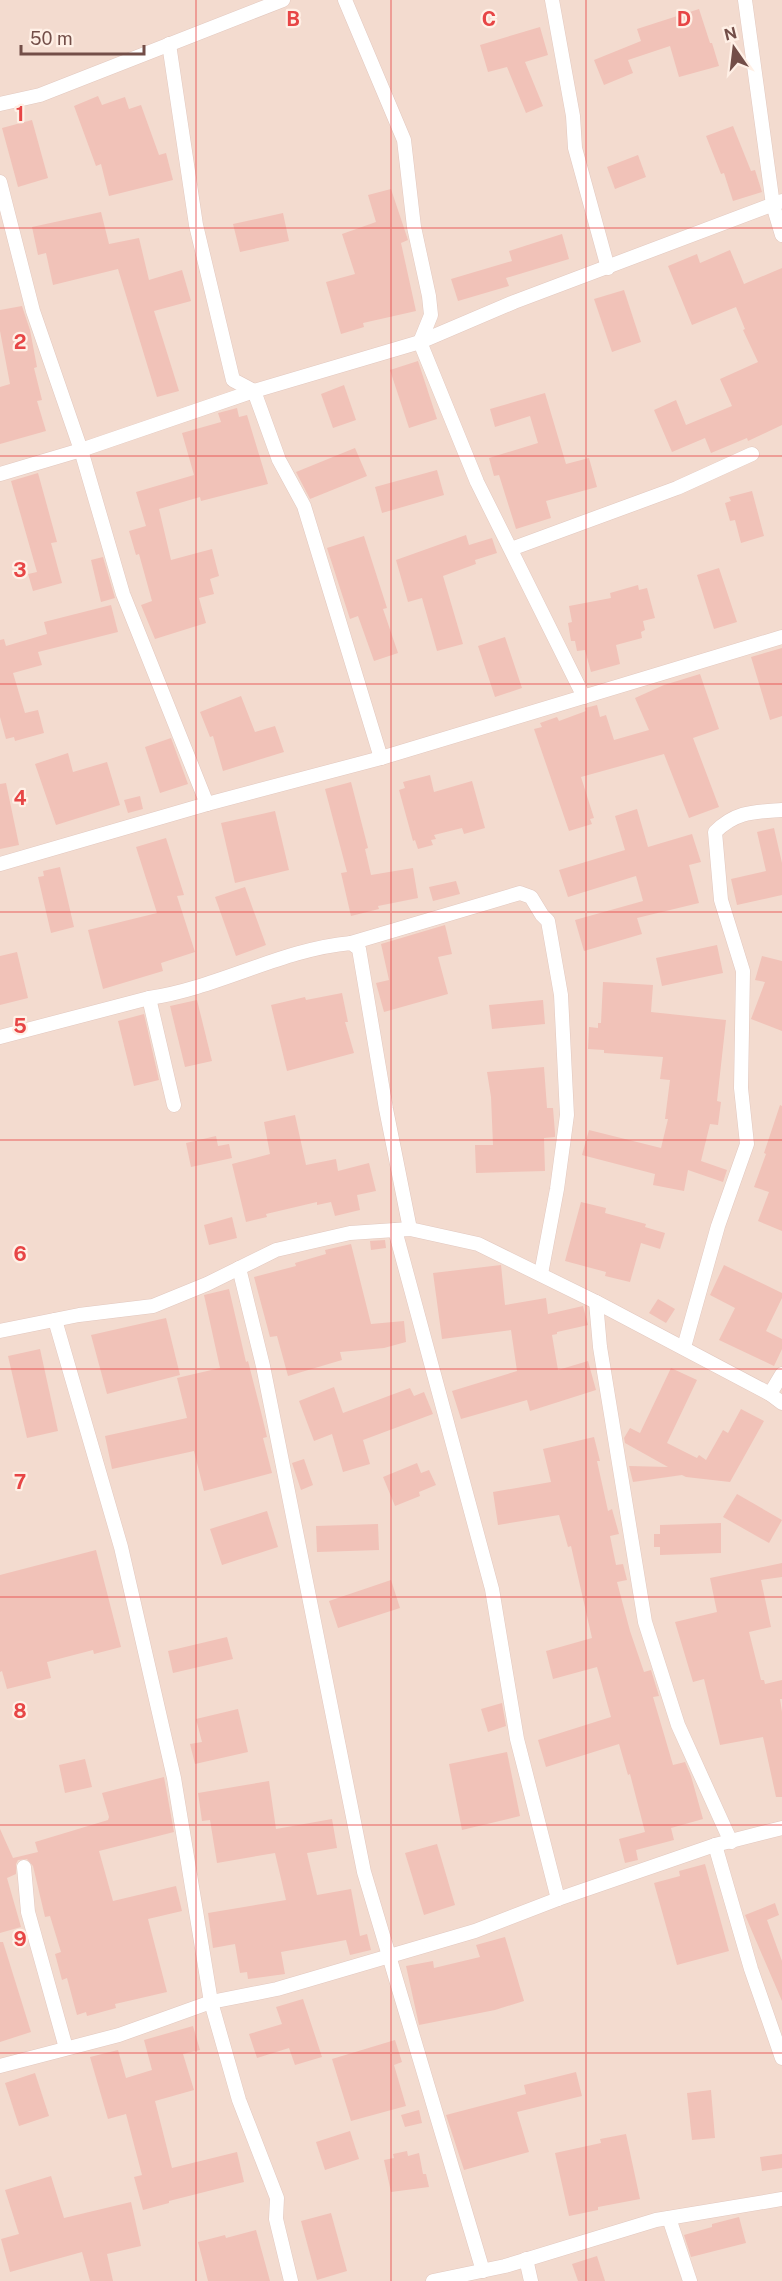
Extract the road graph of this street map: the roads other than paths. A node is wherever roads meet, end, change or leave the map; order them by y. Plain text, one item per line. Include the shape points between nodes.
1 (283, 0) edge
2 (345, 0) edge
3 (552, 0) edge
4 (745, 0) edge
5 (169, 44) junction
6 (0, 104) edge
7 (0, 182) edge
8 (778, 203) edge
9 (782, 235) edge
10 (608, 268) junction
11 (420, 342) junction
12 (254, 392) junction
13 (81, 450) junction
14 (752, 454) dead end
15 (0, 474) edge
16 (511, 549) junction
17 (782, 637) edge
18 (584, 697) junction
19 (381, 758) junction
20 (207, 804) junction
21 (782, 810) edge
22 (0, 864) edge
23 (351, 943) junction
24 (149, 998) junction
25 (0, 1037) edge
26 (174, 1106) dead end
27 (410, 1229) junction
28 (395, 1230) junction
29 (239, 1268) junction
30 (541, 1275) junction
31 (596, 1302) junction
32 (55, 1320) junction
33 (0, 1331) edge
34 (684, 1347) junction
35 (782, 1374) edge
36 (770, 1394) junction
37 (782, 1403) edge
38 (782, 1828) edge
39 (731, 1842) junction
40 (715, 1845) junction
41 (24, 1866) dead end
42 (558, 1899) junction
43 (391, 1956) junction
44 (211, 2002) junction
45 (66, 2048) junction
46 (782, 2058) edge
47 (0, 2066) edge
48 (782, 2199) edge
49 (669, 2218) junction
50 (526, 2259) junction
51 (483, 2271) junction
52 (291, 2281) edge
53 (433, 2281) edge
54 (531, 2281) edge
55 (690, 2281) edge

1 - 5 street
2 - 11 street via 404,140 414,227 431,315
3 - 10 street via 575,148
4 - 8 street
5 - 6 street via 40,95
5 - 12 street via 196,225 233,380
7 - 13 street via 33,311
8 - 9 street
8 - 10 street
10 - 11 street
11 - 12 street
11 - 16 street via 477,482
12 - 13 street
12 - 19 street via 279,460 304,506
13 - 15 street
13 - 20 street via 123,594
14 - 16 street via 678,488
16 - 18 street
17 - 18 street
18 - 19 street
19 - 20 street
20 - 22 street
21 - 34 street via 742,814 726,821 715,832 721,900 743,971 741,1088 747,1144 718,1226
23 - 24 street via 290,956 174,994
23 - 27 street via 359,949
23 - 30 street via 520,893 531,897 548,921 561,994 567,1115
24 - 25 street
24 - 26 street
27 - 28 street
27 - 30 street via 478,1244
28 - 29 street via 350,1233 276,1250
28 - 42 street via 492,1588 517,1739
29 - 32 street via 153,1306
29 - 43 street via 364,1872
30 - 31 street
31 - 34 street
31 - 39 street via 645,1622 678,1725
32 - 33 street
32 - 44 street via 121,1547 174,1778
34 - 36 street
35 - 36 street
36 - 37 street
38 - 39 street
39 - 40 street
40 - 42 street
40 - 46 street via 751,1970
41 - 45 street via 28,1912
42 - 43 street via 475,1931
43 - 44 street via 277,1989
43 - 51 street
44 - 45 street via 119,2035
44 - 52 street via 239,2100 277,2198 276,2219
45 - 47 street
48 - 49 street
49 - 50 street
49 - 55 street
50 - 51 street
50 - 54 street
51 - 53 street

